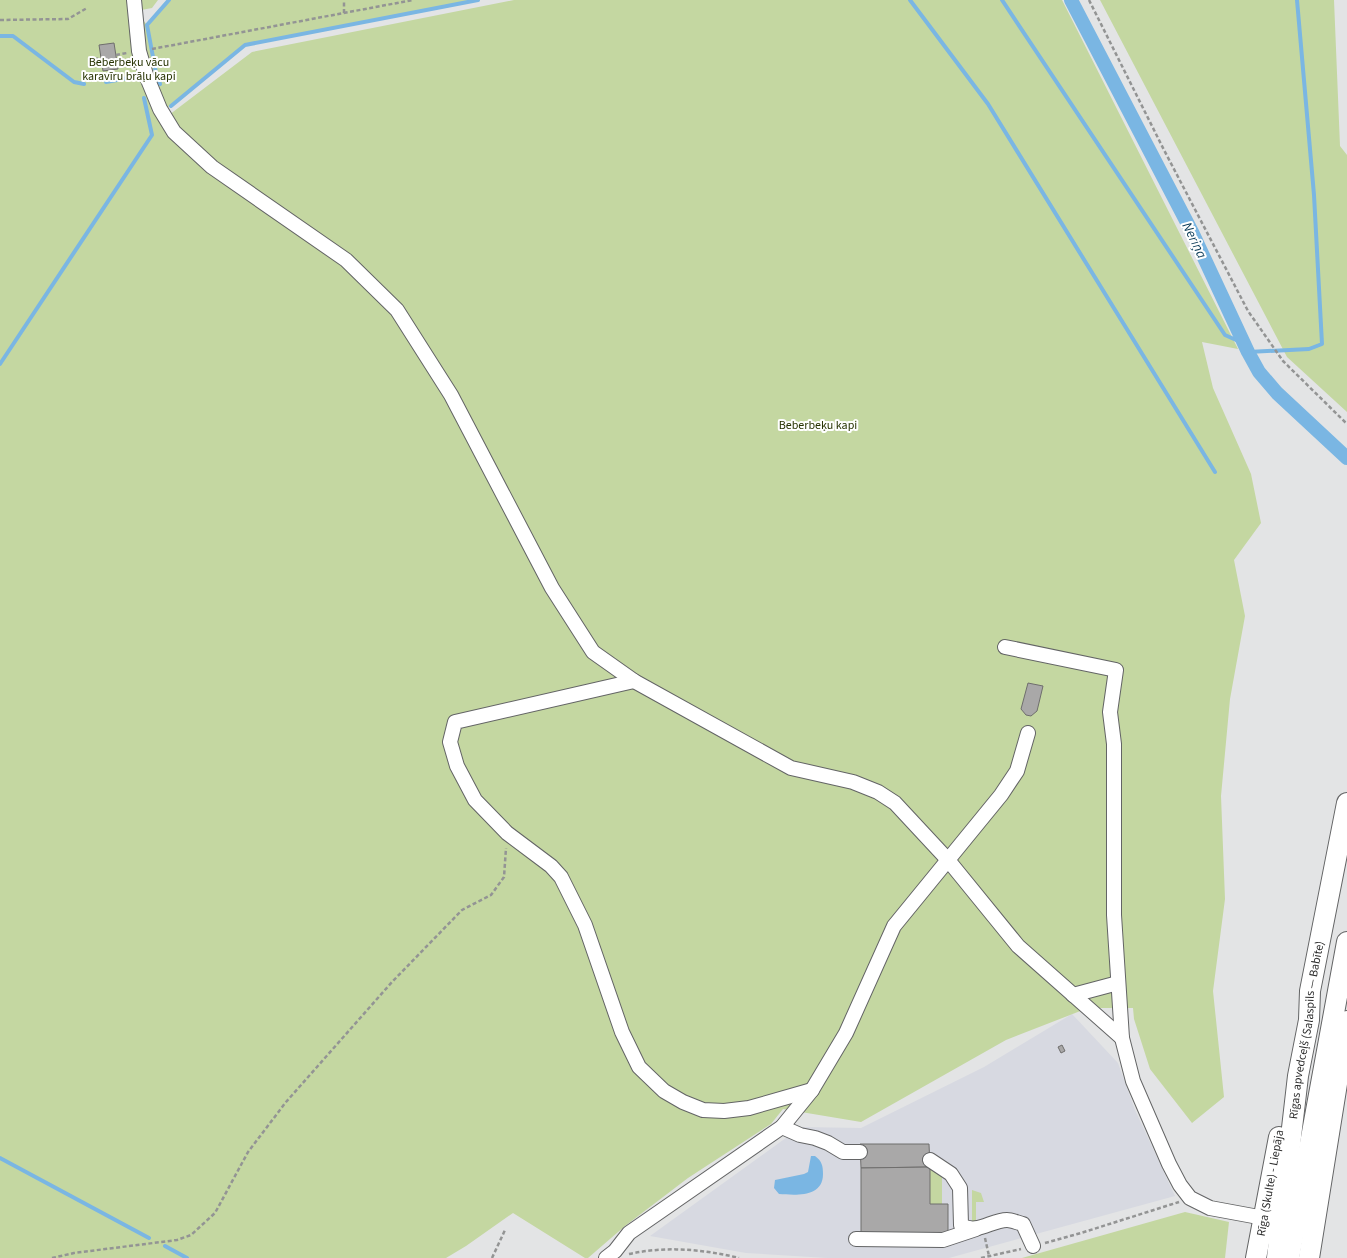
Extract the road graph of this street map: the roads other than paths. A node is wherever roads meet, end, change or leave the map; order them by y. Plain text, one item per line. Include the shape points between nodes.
1 (134, 0) edge
2 (1005, 647) dead end
3 (634, 681) junction
4 (1028, 733) dead end
5 (1347, 803) edge
6 (948, 860) junction
7 (1347, 942) edge
8 (1118, 983) junction
9 (1310, 991) junction
10 (1073, 995) junction
11 (1347, 1021) edge
12 (1122, 1038) junction
13 (812, 1090) junction
14 (782, 1126) junction
15 (860, 1152) dead end
16 (930, 1160) dead end
17 (1264, 1218) junction
18 (979, 1228) junction
19 (856, 1239) dead end
20 (1033, 1246) road end
21 (611, 1254) edge
22 (1256, 1258) edge
23 (1277, 1258) edge
24 (1289, 1258) edge
25 (1309, 1258) edge

1 - 3 street via 139,51 146,75 174,132 212,167 346,260 397,310 451,396 552,588 594,652
2 - 8 street via 1116,670 1110,712 1114,744 1114,915
3 - 6 street via 791,768 853,782 878,792 895,803
3 - 13 street via 455,722 450,742 457,766 475,800 507,833 552,866 561,877 585,924 622,1032 639,1067 664,1091 703,1110 724,1112
4 - 6 street via 1017,771
5 - 9 highway, Rīgas apvedceļš (Salaspils — Babīte)
6 - 10 street via 1018,946
6 - 13 street via 894,926 846,1033
7 - 24 highway, Rīgas apvedceļš (Salaspils — Babīte)
8 - 10 street
8 - 12 street
9 - 17 highway, Rīga (Skulte) - Liepāja via 1301,1019
9 - 23 highway, Rīgas apvedceļš (Salaspils — Babīte) via 1309,1020 1298,1076
10 - 12 street
11 - 25 highway
12 - 17 street via 1133,1081 1169,1164 1190,1198 1210,1208
13 - 14 street
14 - 15 street via 843,1152
14 - 21 street via 628,1233
16 - 18 street via 951,1174 960,1188 961,1225 967,1229
17 - 22 highway, Rīga (Skulte) - Liepāja
18 - 19 street via 943,1240
18 - 20 street via 1007,1220 1023,1224

